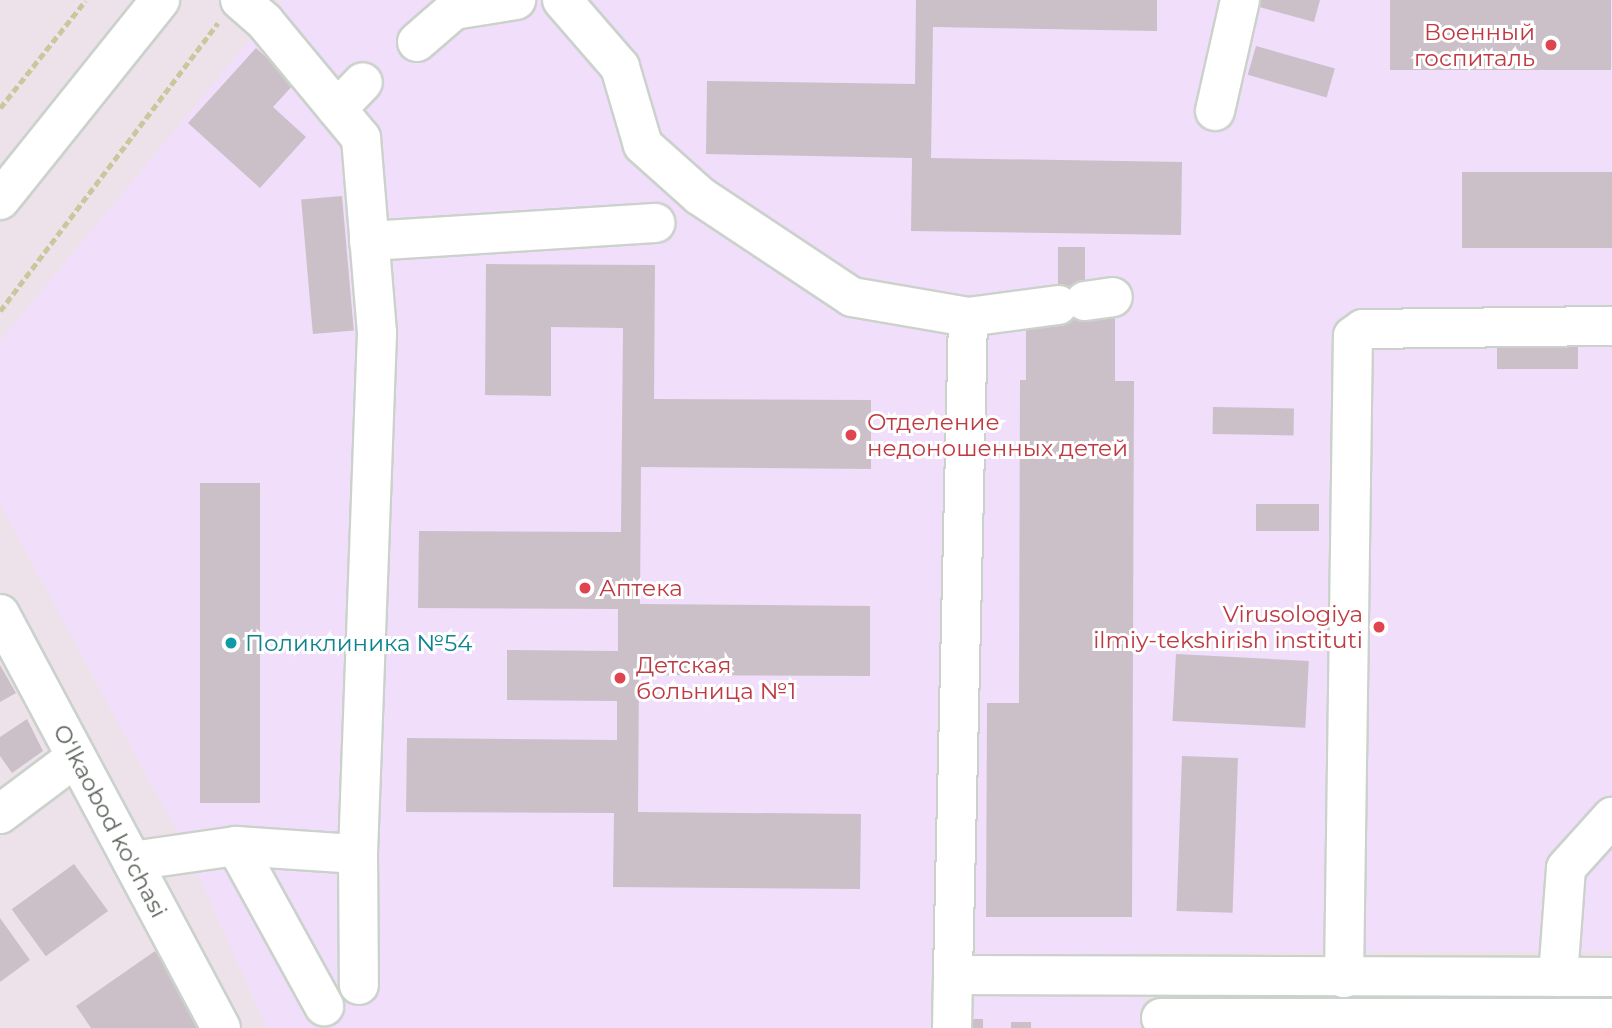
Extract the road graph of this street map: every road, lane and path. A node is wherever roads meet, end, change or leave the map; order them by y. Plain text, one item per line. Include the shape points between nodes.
1 (160, 0) edge
2 (516, 0) edge
3 (562, 0) edge
4 (1240, 0) edge
5 (85, 1) edge
6 (234, 6) edge
7 (417, 42) dead end
8 (363, 82) dead end
9 (0, 108) edge
10 (337, 109) junction
11 (1215, 111) dead end
12 (0, 200) edge
13 (655, 223) dead end
14 (369, 241) junction
15 (1086, 301) dead end
16 (0, 311) edge
17 (968, 317) junction
18 (1612, 326) edge
19 (0, 614) edge
20 (76, 757) junction
21 (0, 814) edge
22 (1612, 817) edge
23 (236, 846) junction
24 (358, 854) junction
25 (132, 861) junction
26 (953, 975) junction
27 (1558, 977) junction
28 (1612, 977) edge
29 (1343, 978) junction
30 (359, 985) dead end
31 (324, 1006) dead end
32 (1161, 1017) dead end
33 (1612, 1018) edge
34 (220, 1028) edge
35 (952, 1028) edge

1 - 12 street
2 - 7 street via 454,10
3 - 17 street via 620,67 643,145 700,196 852,296
4 - 11 street
5 - 9 path
6 - 10 street via 265,23
6 - 16 path
8 - 10 street
10 - 14 street via 361,138
13 - 14 street
14 - 24 street via 377,333
15 - 17 street
17 - 26 street
18 - 29 street via 1363,329 1353,336
19 - 20 street, Oʻlkaobod ko'chasi
20 - 21 street
20 - 25 street, Oʻlkaobod ko'chasi
22 - 27 street via 1566,868
23 - 24 street
23 - 25 street
23 - 31 street
24 - 30 street
25 - 34 street, Oʻlkaobod ko'chasi
26 - 29 street
26 - 35 street
27 - 28 street
27 - 29 street
32 - 33 street

